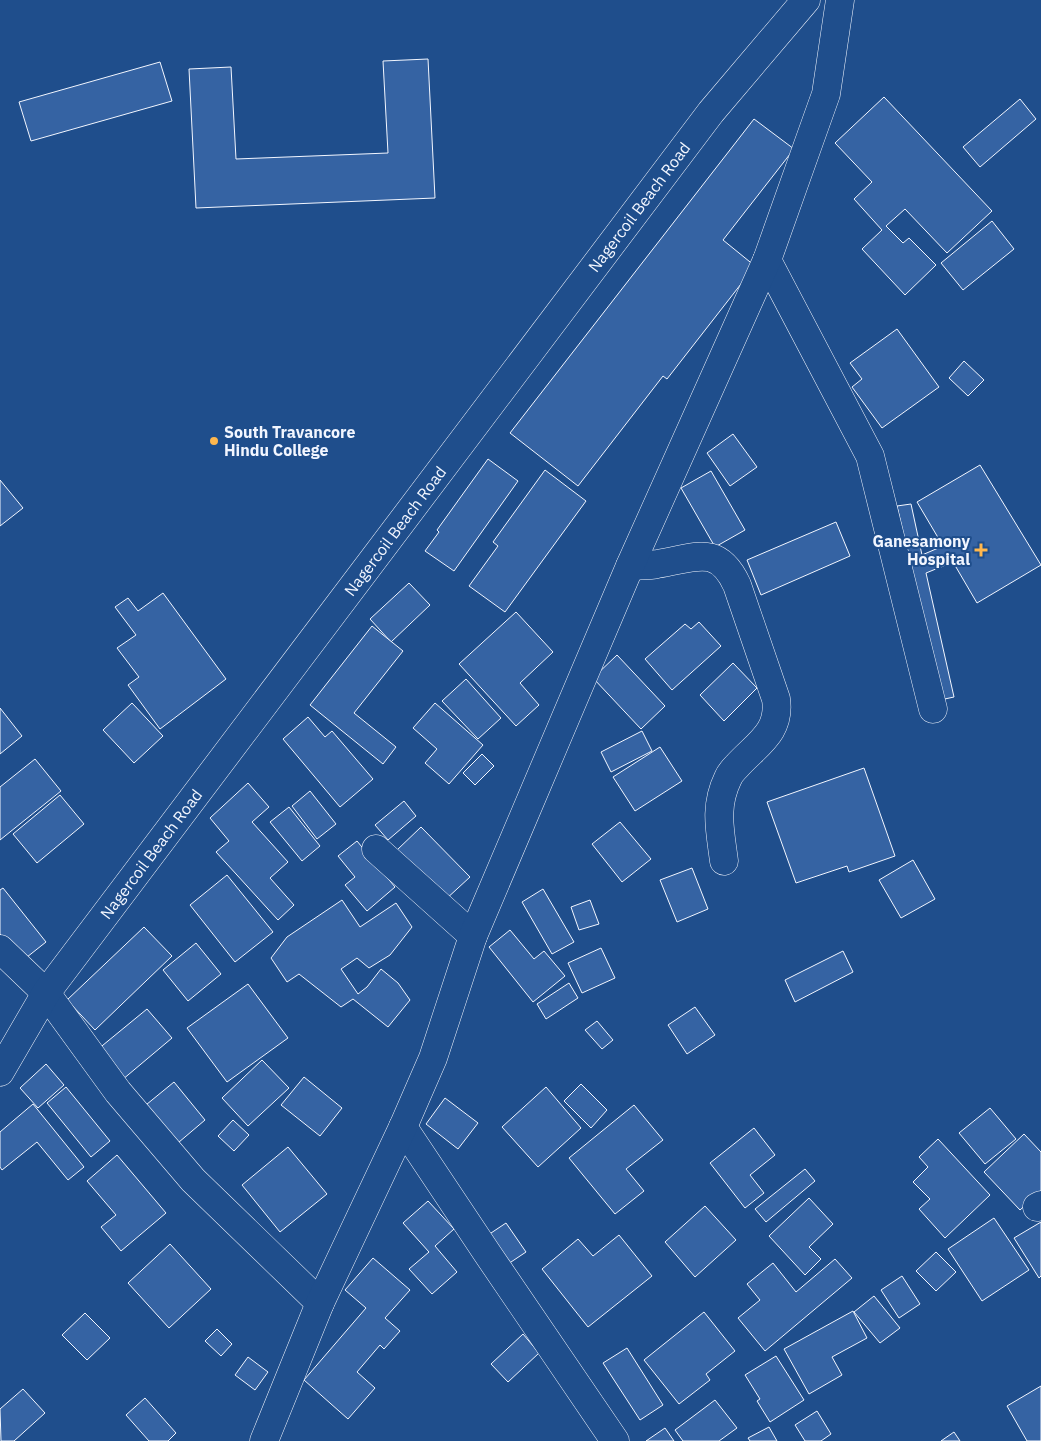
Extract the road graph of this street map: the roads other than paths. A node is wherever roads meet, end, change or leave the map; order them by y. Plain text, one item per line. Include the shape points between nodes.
1 (806, 0) edge
2 (840, 0) edge
3 (767, 260) junction
4 (630, 566) junction
5 (933, 709) dead end
6 (376, 848) dead end
7 (724, 861) dead end
8 (474, 936) junction
9 (0, 949) edge
10 (46, 993) junction
11 (0, 1072) edge
12 (403, 1127) junction
13 (320, 1303) junction
14 (264, 1441) edge
15 (615, 1441) edge

1 - 10 street, Nagercoil Beach Road via 712,112
2 - 3 street via 826,94
3 - 4 street
3 - 5 street via 870,456
4 - 7 street via 656,565 700,556 717,559 728,568 737,585 776,700 778,712 773,727 729,775 724,788 718,816
4 - 8 street
6 - 8 street
8 - 12 street via 433,1058
9 - 10 street
10 - 11 street, Nagercoil Beach Road
10 - 13 street via 118,1092 193,1180
12 - 13 street
12 - 15 street
13 - 14 street

